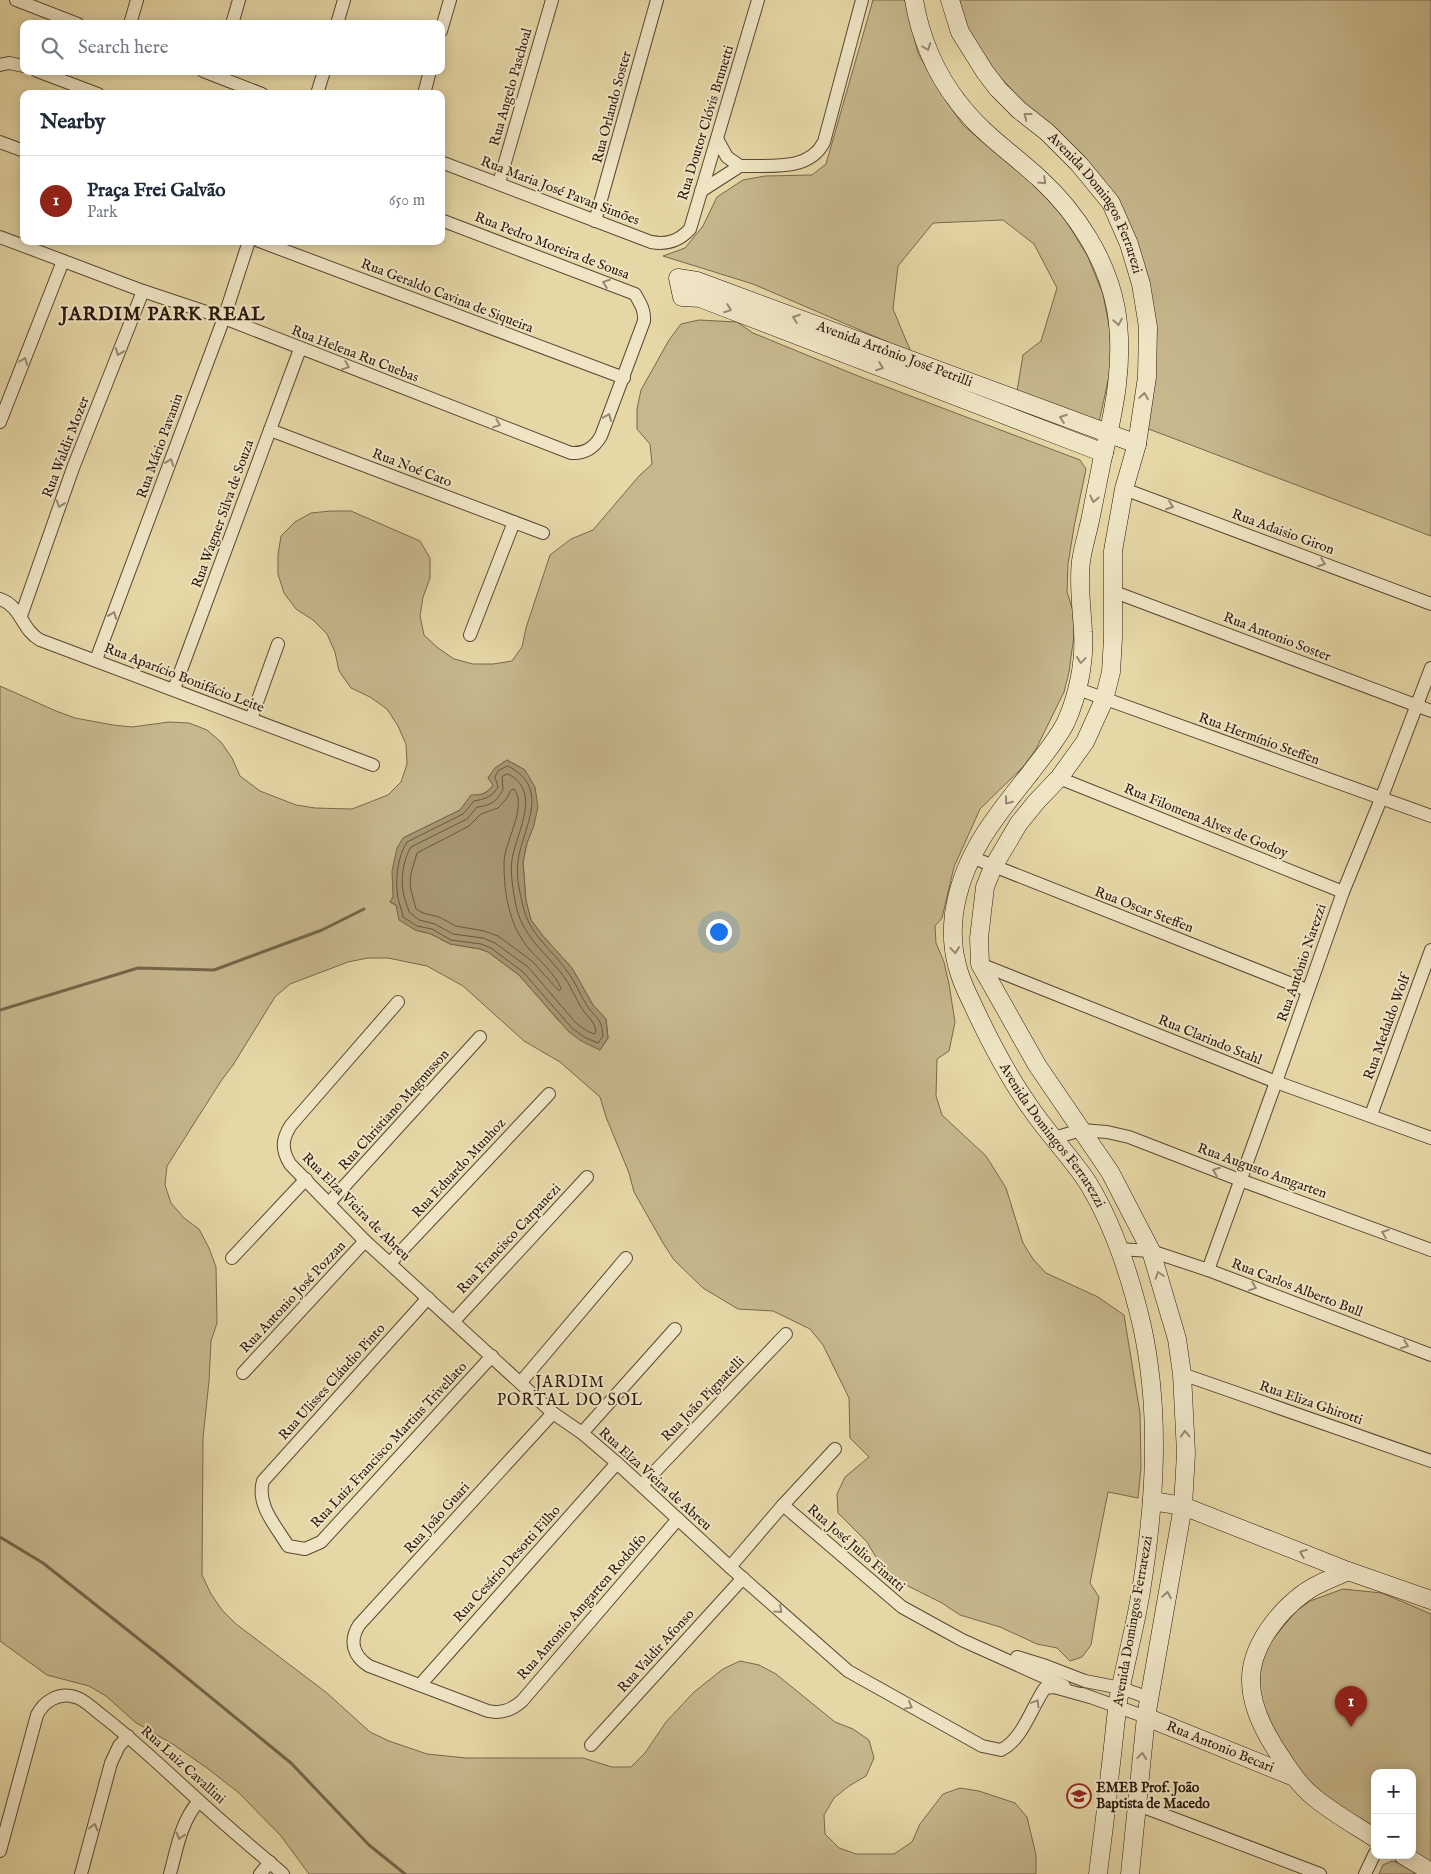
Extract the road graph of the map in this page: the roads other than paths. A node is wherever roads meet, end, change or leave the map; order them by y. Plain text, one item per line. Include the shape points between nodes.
1 (16, 0) edge
2 (137, 0) edge
3 (239, 0) edge
4 (344, 0) edge
5 (450, 0) edge
6 (552, 0) edge
7 (657, 0) edge
8 (758, 0) edge
9 (862, 0) edge
10 (914, 0) edge
11 (950, 0) edge
12 (29, 2) edge
13 (69, 20) edge
14 (131, 20) edge
15 (233, 20) edge
16 (338, 20) edge
17 (444, 20) edge
18 (0, 65) edge
19 (20, 65) edge
20 (48, 75) edge
21 (220, 75) edge
22 (323, 75) edge
23 (429, 75) edge
24 (87, 90) edge
25 (253, 90) edge
26 (318, 90) edge
27 (425, 90) edge
28 (717, 139) junction
29 (0, 142) edge
30 (20, 150) edge
31 (445, 163) edge
32 (740, 166) junction
33 (499, 183) junction
34 (701, 191) junction
35 (595, 221) junction
36 (445, 222) edge
37 (0, 237) edge
38 (668, 243) joint
39 (20, 245) edge
40 (21, 245) edge
41 (247, 245) edge
42 (271, 245) edge
43 (63, 261) junction
44 (143, 291) junction
45 (224, 318) junction
46 (300, 349) junction
47 (624, 378) junction
48 (0, 422) edge
49 (270, 430) junction
50 (1109, 435) junction
51 (1137, 444) junction
52 (1103, 457) junction
53 (1124, 489) junction
54 (514, 522) junction
55 (542, 533) dead end
56 (1112, 591) junction
57 (0, 599) edge
58 (1431, 604) edge
59 (22, 616) junction
60 (470, 634) dead end
61 (278, 644) dead end
62 (96, 660) junction
63 (1431, 668) edge
64 (174, 689) junction
65 (1078, 689) junction
66 (1104, 700) junction
67 (1416, 705) junction
68 (1431, 711) edge
69 (251, 719) junction
70 (373, 765) dead end
71 (1059, 778) junction
72 (1381, 799) junction
73 (1431, 816) edge
74 (971, 858) junction
75 (993, 867) junction
76 (1343, 892) junction
77 (1431, 950) edge
78 (980, 964) junction
79 (1307, 990) junction
80 (398, 1002) dead end
81 (480, 1037) dead end
82 (1276, 1082) junction
83 (549, 1094) dead end
84 (1371, 1115) junction
85 (1081, 1130) junction
86 (1054, 1138) junction
87 (1431, 1138) edge
88 (587, 1177) dead end
89 (306, 1179) junction
90 (1240, 1180) junction
91 (329, 1203) junction
92 (365, 1241) junction
93 (1118, 1249) junction
94 (1431, 1250) edge
95 (1151, 1251) junction
96 (232, 1258) dead end
97 (626, 1258) dead end
98 (390, 1263) junction
99 (1208, 1270) junction
100 (428, 1298) junction
101 (454, 1320) junction
102 (675, 1329) dead end
103 (786, 1334) dead end
104 (1431, 1355) edge
105 (492, 1356) junction
106 (243, 1373) dead end
107 (1182, 1374) junction
108 (520, 1382) junction
109 (553, 1413) junction
110 (582, 1433) junction
111 (835, 1449) dead end
112 (1431, 1461) edge
113 (617, 1463) junction
114 (642, 1485) junction
115 (1152, 1501) junction
116 (783, 1505) junction
117 (1183, 1506) junction
118 (678, 1519) junction
119 (305, 1549) joint
120 (730, 1567) junction
121 (1348, 1571) junction
122 (743, 1578) junction
123 (1431, 1600) edge
124 (962, 1640) junction
125 (420, 1685) junction
126 (1121, 1688) junction
127 (1090, 1698) junction
128 (1149, 1698) junction
129 (1118, 1707) junction
130 (1146, 1717) junction
131 (128, 1736) junction
132 (591, 1745) dead end
133 (1294, 1777) junction
134 (199, 1801) junction
135 (1138, 1805) junction
136 (1371, 1835) edge
137 (0, 1851) edge
138 (1372, 1859) edge
139 (1410, 1859) edge
140 (270, 1862) junction
141 (1431, 1872) edge
142 (82, 1874) edge
143 (170, 1874) edge
144 (260, 1874) edge
145 (283, 1874) edge
146 (1098, 1874) edge
147 (1130, 1874) edge
148 (1320, 1874) edge
149 (1365, 1874) edge

1 - 12 street
2 - 14 street
3 - 15 street
4 - 16 street
5 - 17 street
6 - 33 street, Rua Angelo Paschoal
7 - 35 street, Rua Orlando Soster
8 - 28 street, Rua Doutor Clóvis Brunetti
9 - 32 street via 824,142 817,153 795,164
10 -> 50 main road, Avenida Domingos Ferrarezi via 923,34 943,81 993,141 1038,176 1066,204 1088,238 1111,287 1119,330 1119,375
51 -> 11 main road, Avenida Domingos Ferrarezi via 1148,377 1148,327 1141,284 1129,244 1110,203 1079,164 998,89 985,72 960,32
12 - 13 street
18 - 19 street
20 - 24 street
21 - 25 street
22 - 26 street
23 - 27 street
28 - 32 street via 727,157
28 - 34 street, Rua Doutor Clóvis Brunetti
29 - 30 street
31 - 33 street, Rua Maria José Pavan Simões
32 - 34 street
33 - 35 street, Rua Maria José Pavan Simões
34 - 38 street, Rua Doutor Clóvis Brunetti via 690,229
35 - 38 street, Rua Maria José Pavan Simões via 651,242
47 -> 36 street, Rua Pedro Moreira de Sousa via 644,321 643,310 635,294
37 - 39 street, Rua Helena Ru Cuebas
40 - 43 street, Rua Helena Ru Cuebas
41 - 45 street, Rua Mário Pavanin
42 - 47 street, Rua Geraldo Cavina de Siqueira
43 - 44 street, Rua Helena Ru Cuebas
48 -> 43 street
44 - 45 street, Rua Helena Ru Cuebas
44 -> 59 street, Rua Waldir Mozer via 73,468
45 - 46 street, Rua Helena Ru Cuebas
62 -> 45 street, Rua Mário Pavanin
46 -> 47 street, Rua Helena Ru Cuebas via 571,452 587,451 599,440
46 - 49 street, Rua Wagner Silva de Souza
49 - 54 street, Rua Noé Cato
49 - 64 street, Rua Wagner Silva de Souza
50 - 51 main road, Avenida Artônio José Petrilli
50 - 52 main road, Avenida Domingos Ferrarezzi
50 -> 52 main road, Avenida Artônio José Petrilli via 697,281 678,278 682,297 700,298
51 - 53 main road
52 - 53 main road
52 -> 65 main road, Avenida Domingos Ferrarezzi via 1081,560 1084,640
53 - 56 main road via 1113,551
53 -> 58 street, Rua Adaisio Giron
54 - 55 street, Rua Noé Cato
54 - 60 street
56 - 66 main road via 1113,646
56 - 67 street, Rua Antonio Soster
57 - 59 street, Rua Aparício Bonifácio Leite
59 - 62 street, Rua Aparício Bonifácio Leite via 28,631 40,640
61 - 69 street
62 - 64 street, Rua Aparício Bonifácio Leite
63 - 67 street, Rua Antônio Narezzi
64 - 69 street, Rua Aparício Bonifácio Leite
65 - 66 street, Rua Hermínio Steffen
65 -> 74 main road, Avenida Domingos Ferrarezzi via 1062,731 992,821
66 - 71 main road via 1085,742
66 - 72 street, Rua Hermínio Steffen
67 - 68 street, Rua Antonio Soster
67 - 72 street, Rua Antônio Narezzi
69 - 70 street, Rua Aparício Bonifácio Leite
71 - 75 main road via 1019,823
71 - 76 street, Rua Filomena Alves de Godoy
72 - 73 street, Rua Hermínio Steffen
72 - 76 street, Rua Antônio Narezzi
74 - 75 street, Rua Oscar Steffen
74 -> 86 main road, Avenida Domingos Ferrarezzi via 954,916 957,965 982,1025 1005,1068 1031,1110
75 - 78 main road via 985,887 981,912
75 - 79 street, Rua Oscar Steffen
76 - 79 street, Rua Antônio Narezzi
77 - 84 street, Rua Medaldo Wolf
78 - 82 street, Rua Clarindo Stahl
78 - 85 main road, Avenida Domingos Ferrarezzi via 1037,1065
79 - 82 street, Rua Antônio Narezzi
80 - 89 street, Rua Elza Vieira de Abreu via 285,1134 285,1155
81 - 91 street, Rua Christiano Magnusson
82 - 84 street, Rua Clarindo Stahl
82 - 90 street, Rua Antônio Narezzi
83 - 98 street, Rua Eduardo Munhoz
84 - 87 street, Rua Clarindo Stahl
85 - 86 street
90 -> 85 street, Rua Augusto Amgarten via 1129,1137
85 - 95 main road, Avenida Domingos Ferrarezzi via 1110,1172
86 - 93 main road, Avenida Domingos Ferrarezzi via 1089,1185
88 - 101 street, Rua Francisco Carpanezi
89 - 91 street, Rua Elza Vieira de Abreu
89 - 96 street
94 -> 90 street, Rua Augusto Amgarten
90 - 99 street, Rua Antônio Narezzi
91 - 92 street, Rua Elza Vieira de Abreu
92 - 98 street, Rua Elza Vieira de Abreu
92 - 106 street, Rua Antonio José Pozzan
93 - 95 street, Rua Carlos Alberto Bull
93 - 115 main road, Avenida Domingos Ferrarezzi via 1142,1325 1150,1370
95 - 99 street, Rua Carlos Alberto Bull
107 -> 95 main road, Avenida Domingos Ferrarezzi via 1177,1339
97 - 108 street
98 - 100 street, Rua Elza Vieira de Abreu
99 -> 104 street, Rua Carlos Alberto Bull
100 - 101 street, Rua Elza Vieira de Abreu
100 - 119 street, Rua Ulisses Cláudio Pinto via 266,1477 262,1504 288,1546
101 - 105 street, Rua Elza Vieira de Abreu
102 - 110 street
103 - 114 street, Rua João Pignatelli
105 - 108 street, Rua Elza Vieira de Abreu
105 - 119 street, Rua Luiz Francisco Martins Trivellato via 321,1542
107 - 112 street, Rua Eliza Ghirotti
117 -> 107 main road, Avenida Domingos Ferrarezzi via 1186,1453
108 - 109 street, Rua Elza Vieira de Abreu
109 - 110 street, Rua Elza Vieira de Abreu
109 - 125 street, Rua João Guari via 355,1632 353,1648 362,1662
110 - 113 street, Rua Elza Vieira de Abreu
111 - 116 street
113 - 114 street, Rua Elza Vieira de Abreu
113 - 125 street, Rua Cesário Desotti Filho
114 - 118 street, Rua Elza Vieira de Abreu
115 - 117 main road
115 - 126 main road, Avenida Domingos Ferrarezzi via 1141,1593
116 - 120 street
116 - 124 street, Rua José Julio Finatti via 893,1601
121 -> 117 main road
128 -> 117 main road, Avenida Domingos Ferrarezzi
118 - 120 street, Rua Elza Vieira de Abreu
118 - 125 street, Rua Antonio Amgarten Rodolfo via 522,1701 506,1711 488,1711
120 - 122 street, Rua Elza Vieira de Abreu
121 - 123 main road
121 - 133 main road via 1304,1593 1277,1619 1263,1639 1253,1663 1250,1679 1256,1710
122 -> 127 street, Rua Elza Vieira de Abreu via 848,1671 982,1746 1000,1750 1013,1742 1045,1688 1054,1687
122 - 132 street, Rua Valdir Afonso
124 - 126 street, Rua José Julio Finatti via 1085,1681
124 - 127 street, Rua José Julio Finatti
126 - 128 street, Rua José Julio Finatti
126 - 129 main road, Avenida Domingos Ferrarezzi
127 - 129 street, Rua José Julio Finatti
128 - 130 main road, Avenida Domingos Ferrarezzi
129 - 130 street, Rua José Julio Finatti
129 - 146 main road, Avenida Domingos Ferrarezzi
130 - 133 main road, Rua Antonio Becari
135 -> 130 main road, Avenida Domingos Ferrarezzi
131 - 134 street, Rua Luiz Cavallini
131 - 137 street, Rua Luiz Cavallini via 80,1699 70,1696 55,1698 42,1706
142 -> 131 street via 111,1763
133 - 136 main road via 1314,1798
134 - 140 street, Rua Luiz Cavallini
134 -> 143 street via 183,1825
135 - 147 main road, Avenida Domingos Ferrarezzi
135 - 148 street
138 - 149 street
139 - 141 main road
140 - 144 street
140 - 145 street, Rua Luiz Cavallini

